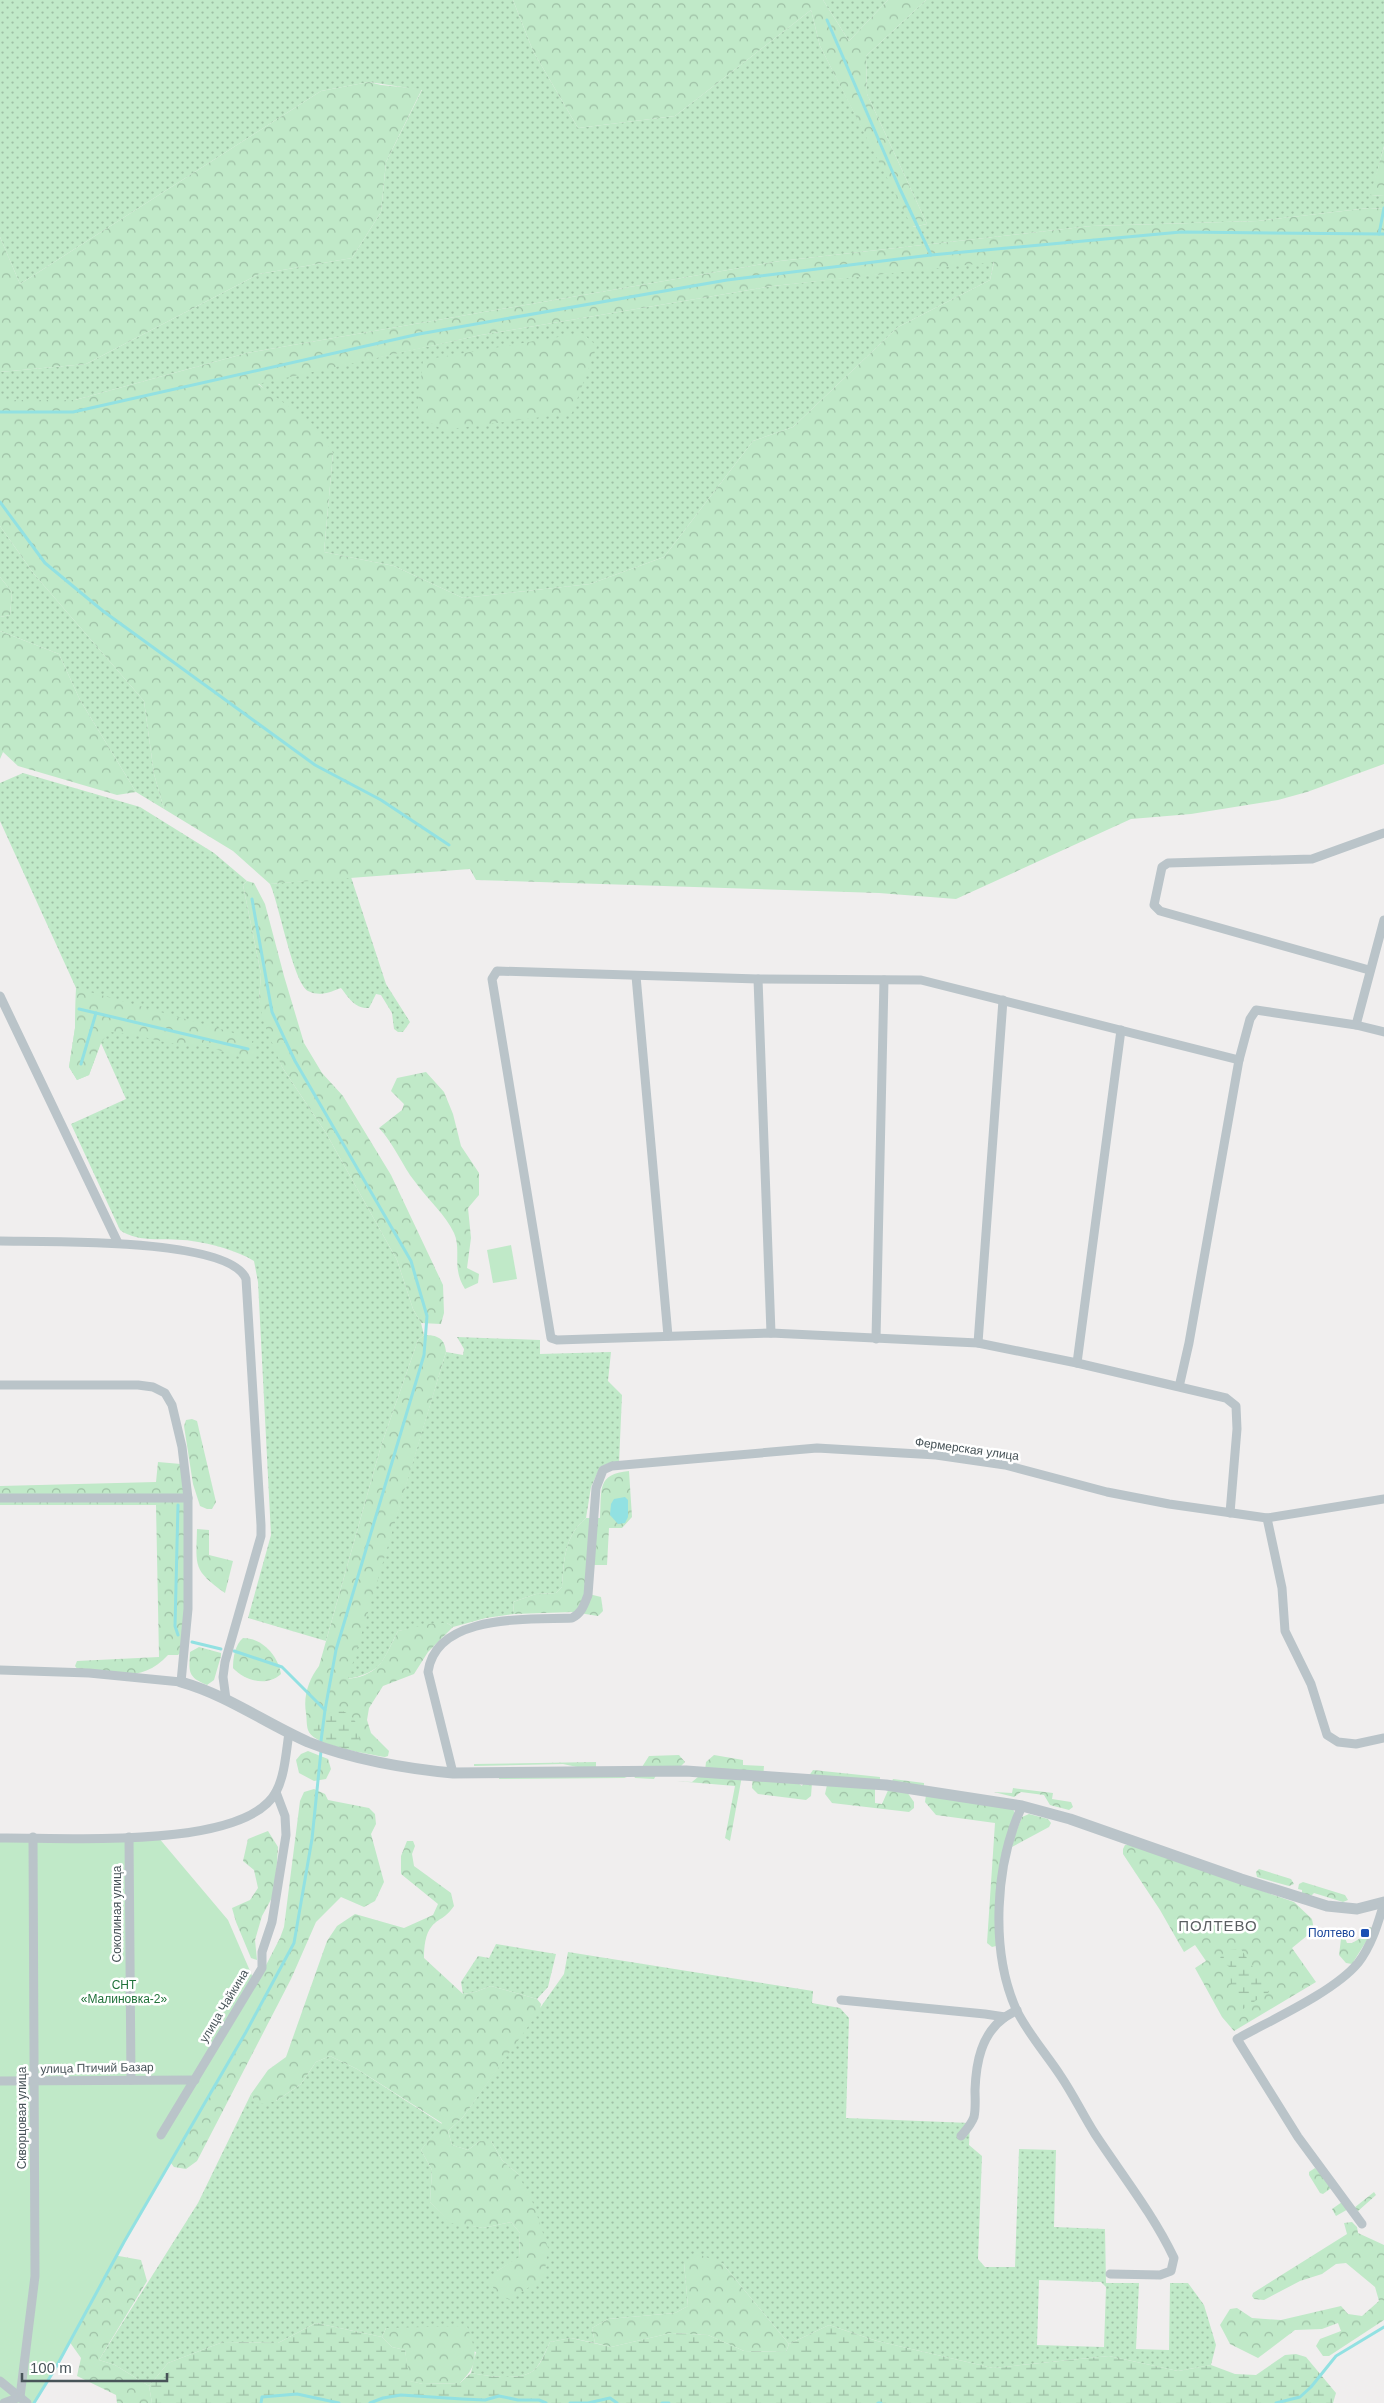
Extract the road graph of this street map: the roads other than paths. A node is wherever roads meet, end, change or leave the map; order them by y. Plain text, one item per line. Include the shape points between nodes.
1 (1384, 833) edge
2 (1384, 920) edge
3 (1382, 938) edge
4 (1369, 970) junction
5 (636, 976) junction
6 (758, 979) junction
7 (884, 980) junction
8 (0, 996) edge
9 (1003, 1000) junction
10 (1356, 1025) junction
11 (1121, 1030) junction
12 (1384, 1032) edge
13 (1239, 1060) junction
14 (0, 1242) edge
15 (118, 1243) junction
16 (771, 1333) junction
17 (668, 1336) junction
18 (876, 1339) junction
19 (978, 1343) junction
20 (1078, 1363) junction
21 (0, 1385) edge
22 (1179, 1387) junction
23 (0, 1498) edge
24 (188, 1498) junction
25 (1384, 1499) edge
26 (1230, 1513) junction
27 (1267, 1518) junction
28 (0, 1670) edge
29 (181, 1682) junction
30 (226, 1699) junction
31 (289, 1733) junction
32 (1384, 1738) edge
33 (453, 1773) junction
34 (276, 1792) junction
35 (1022, 1806) junction
36 (33, 1837) junction
37 (129, 1837) junction
38 (0, 1838) edge
39 (1384, 1902) edge
40 (841, 2000) dead end
41 (1017, 2010) junction
42 (1005, 2018) junction
43 (131, 2080) junction
44 (195, 2080) junction
45 (0, 2081) edge
46 (34, 2081) junction
47 (161, 2135) dead end
48 (961, 2136) dead end
49 (1362, 2224) dead end
50 (1110, 2274) dead end
51 (0, 2381) edge
52 (23, 2400) edge
53 (4, 2403) edge

1 - 4 street via 1312,859 1168,863 1162,866 1154,905 1160,911
2 - 3 street
3 - 4 street
4 - 10 street
5 - 6 street
5 - 17 street
5 - 17 street via 498,971 492,980 551,1338
6 - 7 street
6 - 16 street
7 - 9 street via 932,982
7 - 18 street
8 - 15 street
9 - 11 street
9 - 19 street
10 - 12 street
10 - 13 street via 1256,1010 1250,1019
11 - 13 street
11 - 20 street
13 - 22 street
14 - 15 street
15 - 30 street via 161,1246 225,1261 244,1272 246,1279 262,1526 226,1662 223,1683
16 - 17 street
16 - 18 street
18 - 19 street
19 - 20 street
20 - 22 street
21 - 24 street via 138,1385 164,1393 172,1405 182,1447
22 - 26 street via 1226,1398 1236,1406
23 - 24 street
24 - 29 street via 188,1610
25 - 27 street, Фермерская улица
26 - 27 street, Фермерская улица
26 - 33 street, Фермерская улица via 1107,1492 1005,1465 936,1455 817,1448 612,1466 603,1470 596,1488 588,1595 578,1615 572,1618 508,1620 476,1626 448,1639 429,1662 428,1672
27 - 32 street via 1282,1588 1285,1631 1311,1684 1328,1735 1338,1742 1356,1744
28 - 29 street via 89,1673
29 - 30 street
30 - 31 street
31 - 33 street via 362,1757 420,1770
31 - 34 street
33 - 35 street via 622,1770 743,1774 886,1785
34 - 37 street via 262,1808 234,1822 158,1837
34 - 44 street, улица Чайкина via 285,1816 286,1835 272,1922 262,1952 262,1968
35 - 39 street via 1119,1835 1310,1901 1350,1910
35 - 41 street via 1003,1864 1000,1925 1002,1955
36 - 37 street
36 - 38 street
36 - 46 street, Скворцовая улица
37 - 43 street, Соколиная улица
39 - 49 street via 1368,1946 1348,1972 1333,1985 1237,2039 1298,2138
40 - 42 street
41 - 42 street
41 - 50 street via 1162,2233 1174,2258 1171,2271 1160,2275
42 - 48 street via 986,2037 980,2050 975,2114
43 - 44 street, улица Птичий Базар
43 - 46 street, улица Птичий Базар
44 - 47 street, улица Чайкина
45 - 46 street, улица Птичий Базар
46 - 52 street, Скворцовая улица via 35,2276
51 - 52 street
52 - 53 street

